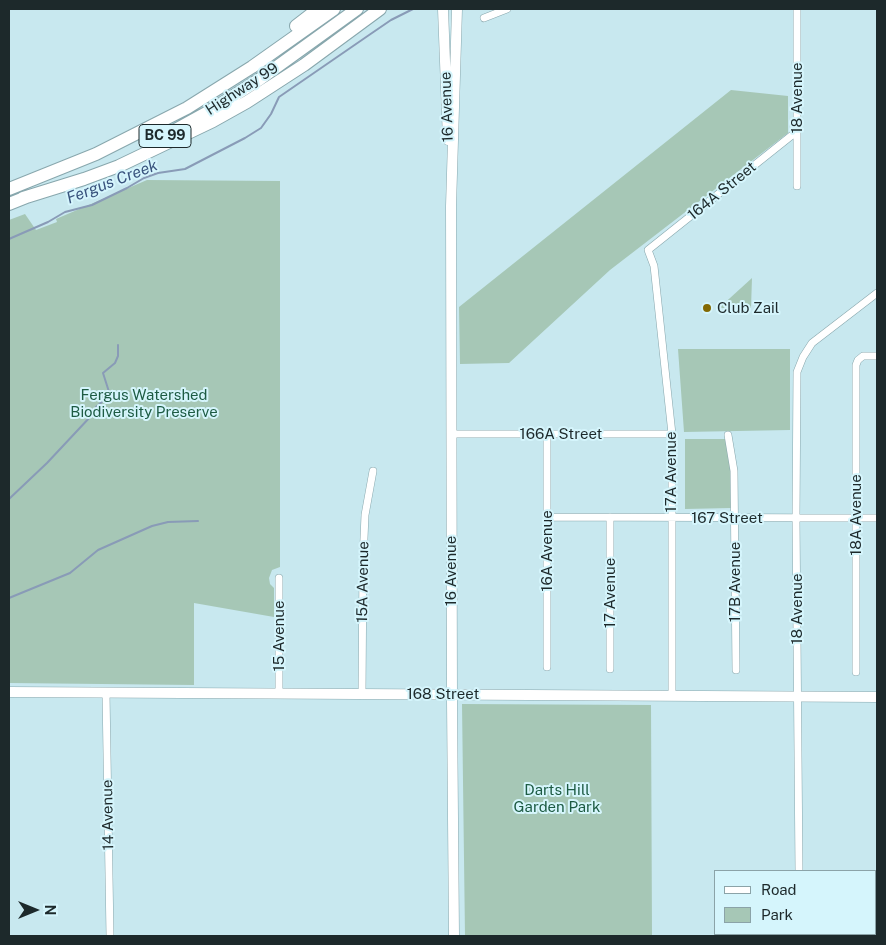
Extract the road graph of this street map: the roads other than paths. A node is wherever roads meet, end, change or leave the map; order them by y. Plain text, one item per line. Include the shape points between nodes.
1 (318, 9) edge
2 (334, 9) edge
3 (357, 9) edge
4 (380, 9) edge
5 (443, 9) edge
6 (457, 9) edge
7 (507, 9) edge
8 (797, 9) edge
9 (484, 18) dead end
10 (187, 108) junction
11 (796, 132) junction
12 (797, 186) dead end
13 (9, 189) edge
14 (23, 198) junction
15 (9, 204) edge
16 (451, 206) junction
17 (648, 250) joint
18 (876, 295) edge
19 (877, 356) edge
20 (451, 434) junction
21 (547, 434) junction
22 (672, 434) junction
23 (728, 435) dead end
24 (373, 471) dead end
25 (547, 517) junction
26 (610, 517) junction
27 (856, 517) junction
28 (671, 518) junction
29 (735, 518) junction
30 (796, 518) junction
31 (877, 518) edge
32 (279, 578) dead end
33 (547, 667) dead end
34 (610, 669) dead end
35 (736, 670) dead end
36 (856, 672) dead end
37 (9, 692) edge
38 (106, 693) junction
39 (279, 694) junction
40 (362, 694) junction
41 (452, 694) junction
42 (672, 696) junction
43 (797, 696) junction
44 (877, 697) edge
45 (800, 870) edge
46 (110, 936) edge
47 (454, 936) edge

1 - 10 highway
2 - 10 highway, Highway 99 / BC 99
3 - 14 highway, Highway 99 / BC 99 via 260,79 194,121 118,160
4 - 14 highway via 291,74 206,125 102,173
5 - 16 main road, 16 Avenue
6 - 16 main road, 16 Avenue
7 - 9 street
8 - 11 street, 18 Avenue
10 - 13 highway, Highway 99 / BC 99 via 96,154
11 - 12 street, 18 Avenue
11 - 17 street, 164A Street
14 - 15 highway, Highway 99 / BC 99
16 - 20 main road, 16 Avenue
17 - 22 street, 17A Avenue via 654,266
18 - 30 street, 18 Avenue via 816,339 799,365 796,381
19 - 27 street, 18A Avenue via 865,356 856,364
20 - 21 street, 166A Street
20 - 41 main road, 16 Avenue
21 - 22 street, 166A Street
21 - 25 street, 16A Avenue
22 - 28 street, 17A Avenue
23 - 29 street, 17B Avenue via 734,471
24 - 40 street, 15A Avenue via 364,515
25 - 26 street, 167 Street
25 - 33 street, 16A Avenue
26 - 28 street, 167 Street
26 - 34 street, 17 Avenue
27 - 30 street, 167 Street
27 - 31 street, 167 Street
27 - 36 street, 18A Avenue
28 - 29 street, 167 Street
28 - 42 street, 17A Avenue
29 - 30 street, 167 Street
29 - 35 street, 17B Avenue
30 - 43 street, 18 Avenue
32 - 39 street, 15 Avenue
37 - 38 main road, 168 Street
38 - 39 main road, 168 Street
38 - 46 street, 14 Avenue
39 - 40 main road, 168 Street
40 - 41 main road, 168 Street
41 - 42 main road, 168 Street
41 - 47 main road, 16 Avenue
42 - 43 main road, 168 Street
43 - 44 main road, 168 Street
43 - 45 street, 18 Avenue

